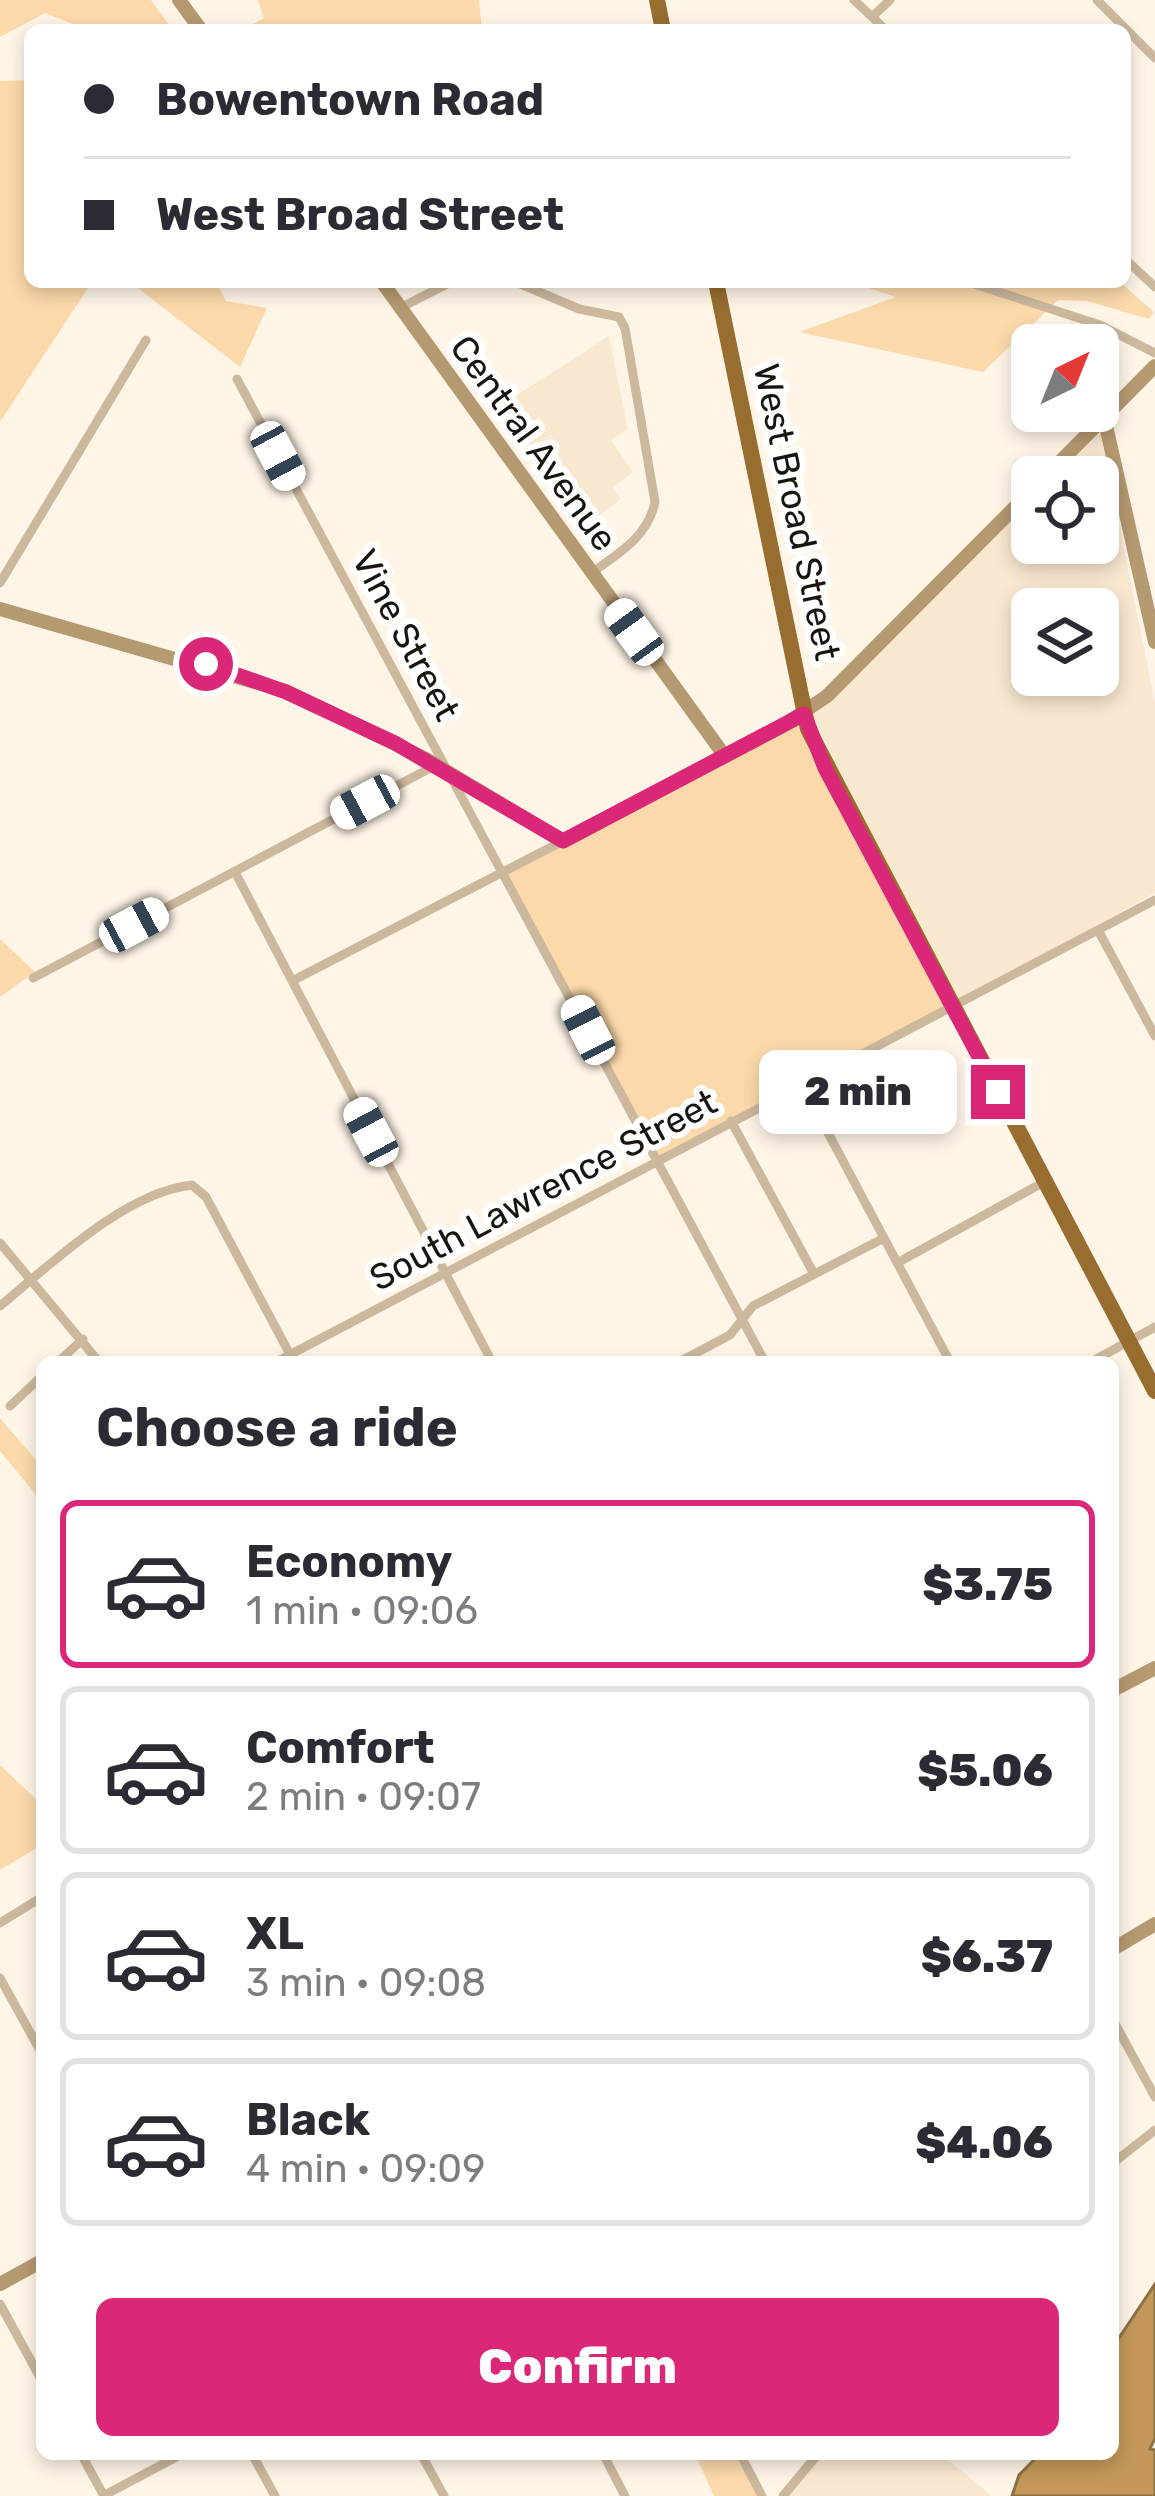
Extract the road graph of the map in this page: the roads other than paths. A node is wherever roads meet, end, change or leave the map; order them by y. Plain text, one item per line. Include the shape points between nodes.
1 (854, 0) edge
2 (890, 0) edge
3 (1097, 0) edge
4 (872, 17) junction
5 (880, 24) edge
6 (1121, 24) edge
7 (1131, 34) edge
8 (1155, 58) edge
9 (1131, 265) edge
10 (1155, 287) edge
11 (386, 288) edge
12 (439, 288) edge
13 (529, 288) edge
14 (717, 288) edge
15 (986, 288) edge
16 (400, 308) junction
17 (146, 340) dead end
18 (1155, 353) edge
19 (1155, 366) edge
20 (237, 379) dead end
21 (1119, 403) edge
22 (1090, 432) edge
23 (1108, 432) edge
24 (1066, 456) edge
25 (1119, 509) edge
26 (1011, 511) edge
27 (1125, 512) junction
28 (591, 573) junction
29 (0, 583) edge
30 (2, 610) edge
31 (1155, 642) edge
32 (804, 714) junction
33 (724, 755) junction
34 (436, 765) junction
35 (451, 773) junction
36 (563, 841) junction
37 (504, 871) junction
38 (235, 872) junction
39 (1155, 900) edge
40 (1098, 930) junction
41 (33, 978) dead end
42 (292, 981) junction
43 (951, 1006) junction
44 (1155, 1036) edge
45 (802, 1084) junction
46 (731, 1121) junction
47 (657, 1160) junction
48 (1045, 1182) junction
49 (884, 1238) junction
50 (0, 1244) edge
51 (897, 1263) junction
52 (445, 1272) junction
53 (814, 1274) junction
54 (32, 1280) junction
55 (0, 1306) edge
56 (742, 1318) junction
57 (1155, 1328) edge
58 (82, 1339) junction
59 (1129, 1342) junction
60 (64, 1356) edge
61 (95, 1356) edge
62 (291, 1356) edge
63 (296, 1356) edge
64 (489, 1356) edge
65 (690, 1356) edge
66 (762, 1356) edge
67 (947, 1356) edge
68 (1102, 1356) edge
69 (36, 1382) edge
70 (1155, 1391) edge
71 (10, 1406) dead end
72 (1155, 1668) edge
73 (1119, 1687) edge
74 (36, 1901) edge
75 (0, 1923) edge
76 (1155, 1924) edge
77 (1119, 1945) edge
78 (0, 1978) edge
79 (1119, 2031) edge
80 (36, 2043) edge
81 (1155, 2097) edge
82 (1155, 2130) edge
83 (1119, 2158) edge
84 (36, 2264) edge
85 (0, 2284) edge
86 (0, 2304) edge
87 (36, 2370) edge
88 (84, 2460) edge
89 (171, 2460) edge
90 (255, 2460) edge
91 (425, 2460) edge
92 (606, 2460) edge
93 (743, 2460) edge
94 (813, 2460) edge
95 (104, 2496) edge
96 (275, 2496) edge
97 (444, 2496) edge
98 (625, 2496) edge
99 (762, 2496) edge
100 (783, 2496) edge

1 - 4 street
2 - 4 street
3 - 6 street
4 - 5 street
7 - 8 street
9 - 10 street
11 - 16 main road, Central Avenue
12 - 16 street
13 - 28 street via 619,317 626,328 655,502 633,542
14 - 32 highway, West Broad Street
15 - 18 street via 1100,325
16 - 28 main road, Central Avenue
17 - 29 street
19 - 21 main road
20 - 35 street, Vine Street
22 - 24 main road
23 - 27 main road
25 - 27 street
26 - 32 main road
27 - 31 main road
28 - 33 main road, Central Avenue
30 - 34 main road via 255,680
32 - 33 main road
32 - 43 highway, West Broad Street
33 - 36 main road
34 - 35 main road
34 - 38 street
35 - 36 main road
35 - 37 street, Vine Street
36 - 37 street
37 - 42 street
37 - 47 street, Vine Street
38 - 41 street
38 - 42 street
39 - 40 street, South Lawrence Street
40 - 43 street, South Lawrence Street
40 - 44 street
42 - 52 street
43 - 45 street, South Lawrence Street
43 - 48 highway, West Broad Street
45 - 46 street, South Lawrence Street
45 - 49 street
46 - 47 street, South Lawrence Street
46 - 53 street
47 - 52 street, South Lawrence Street
47 - 56 street, Vine Street
48 - 51 street
48 - 59 highway, West Broad Street
49 - 51 street
49 - 53 street
50 - 54 street
51 - 67 street
52 - 63 street, South Lawrence Street
52 - 64 street
53 - 56 street
54 - 55 street
54 - 58 street
54 - 62 street via 78,1238 192,1185
56 - 65 street via 730,1335
56 - 66 street, Vine Street
57 - 59 street
58 - 60 street
58 - 61 street
59 - 68 street
59 - 70 highway, West Broad Street
69 - 71 street
72 - 73 main road
74 - 75 street
76 - 77 main road
78 - 80 street
79 - 81 street
82 - 83 street
84 - 85 main road
86 - 87 street
88 - 95 street
89 - 95 street
90 - 96 street
91 - 97 street
92 - 98 street
93 - 99 street
94 - 100 street

